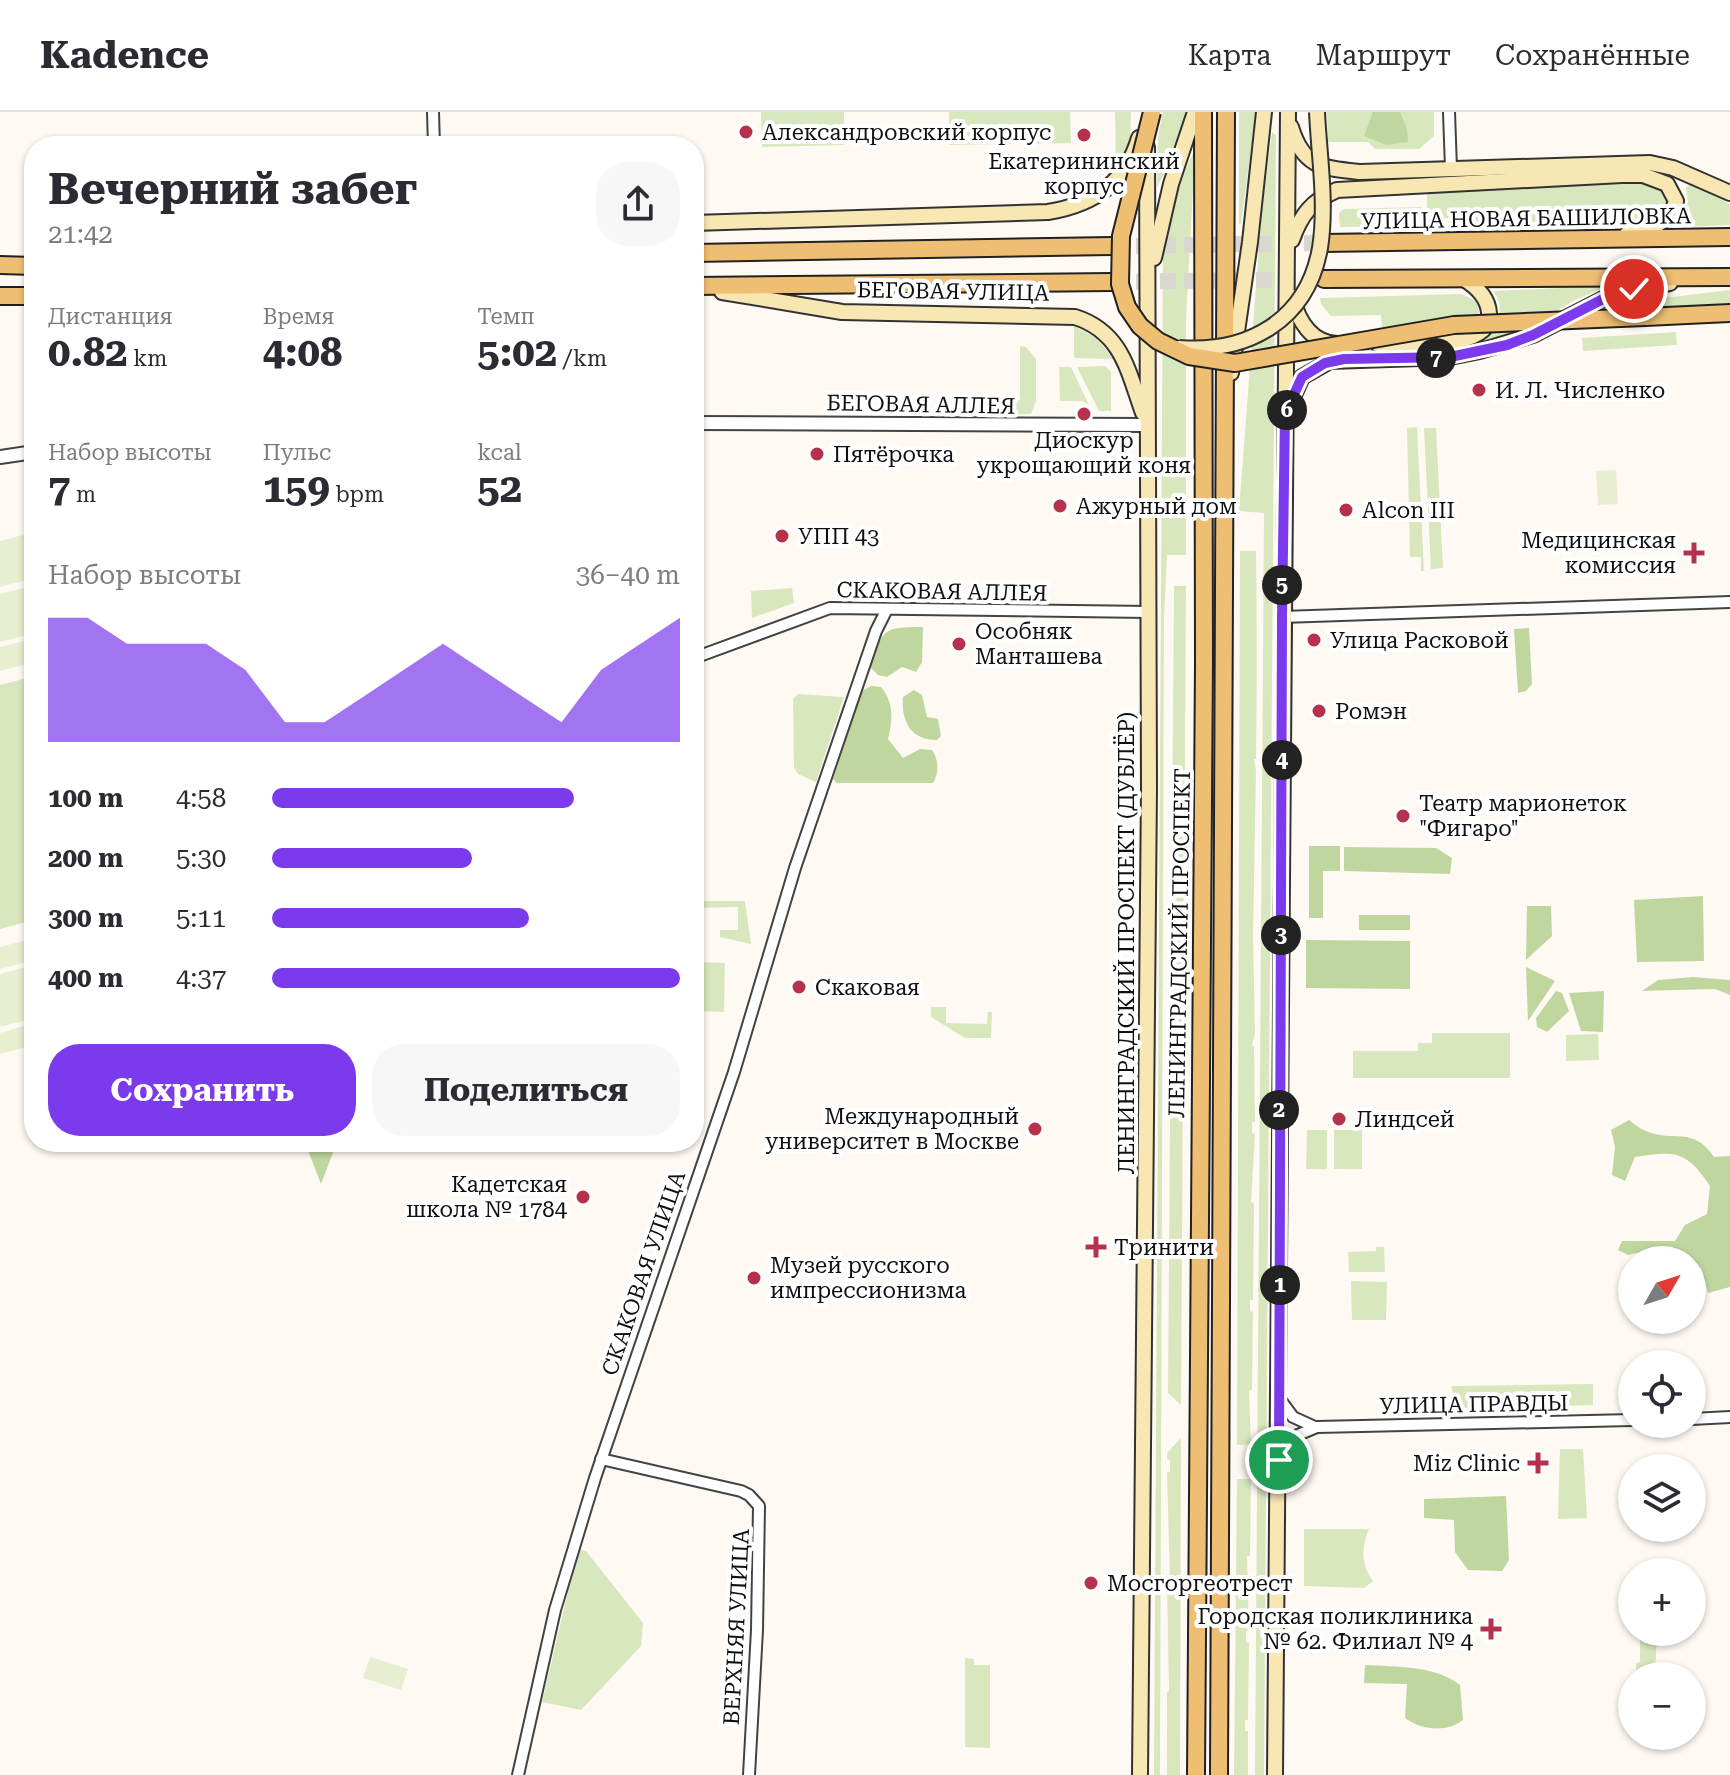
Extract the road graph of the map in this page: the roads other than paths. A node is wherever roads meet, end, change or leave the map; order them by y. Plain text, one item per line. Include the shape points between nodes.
1 (433, 112) edge
2 (1148, 112) edge
3 (1195, 112) edge
4 (1203, 112) edge
5 (1226, 112) edge
6 (1264, 112) edge
7 (1317, 112) edge
8 (1449, 112) edge
9 (1288, 114) edge
10 (434, 136) edge
11 (1451, 169) junction
12 (1730, 193) edge
13 (704, 223) edge
14 (1730, 237) edge
15 (1599, 240) junction
16 (1323, 243) tunnel mouth
17 (1112, 246) tunnel mouth
18 (1288, 251) junction
19 (704, 253) edge
20 (0, 265) edge
21 (24, 266) edge
22 (1287, 274) junction
23 (1730, 277) edge
24 (1324, 279) tunnel mouth
25 (1464, 279) junction
26 (1696, 279) junction
27 (1112, 282) tunnel mouth
28 (704, 288) edge
29 (704, 289) edge
30 (0, 296) edge
31 (24, 296) edge
32 (1730, 313) edge
33 (1147, 327) junction
34 (1167, 346) junction
35 (1225, 409) junction
36 (1285, 414) junction
37 (704, 423) edge
38 (1147, 425) junction
39 (24, 453) edge
40 (0, 457) edge
41 (1730, 602) edge
42 (887, 609) junction
43 (1149, 612) junction
44 (1282, 617) junction
45 (704, 654) edge
46 (1279, 1398) junction
47 (1730, 1417) edge
48 (1706, 1418) edge
49 (1618, 1420) edge
50 (1317, 1427) junction
51 (601, 1459) junction
52 (1279, 1460) junction
53 (518, 1775) edge
54 (749, 1775) edge
55 (1140, 1775) edge
56 (1196, 1775) edge
57 (1219, 1775) edge
58 (1275, 1775) edge

1 - 10 street
2 - 13 main road via 1128,165 1101,193 1072,208
2 - 33 main road, ЛЕНИНГРАДСКИЙ ПРОСПЕКТ (ДУБЛЁР)
2 - 34 main road, bridge via 1119,272 1133,316
3 - 33 main road via 1158,233
4 - 56 main road, ЛЕНИНГРАДСКИЙ ПРОСПЕКТ
5 - 35 main road, ЛЕНИНГРАДСКИЙ ПРОСПЕКТ
6 - 35 main road
7 - 34 main road, bridge via 1322,228 1315,267 1301,297 1274,326 1243,342 1214,349
8 - 11 street
9 - 11 main road via 1295,139 1315,165 1360,172
9 - 18 main road
11 - 12 main road via 1650,163
14 - 15 main road, УЛИЦА НОВАЯ БАШИЛОВКА
15 - 16 main road, УЛИЦА НОВАЯ БАШИЛОВКА
15 - 18 main road via 1661,223 1674,210 1673,192 1656,178 1622,175 1337,190 1317,198 1305,211
17 - 19 main road, БЕГОВАЯ УЛИЦА
18 - 22 main road
20 - 21 main road
22 - 25 main road via 1306,328 1328,343 1344,344 1470,339 1489,322 1490,311 1476,286
22 - 36 main road
23 - 26 main road
24 - 25 main road
25 - 26 main road
26 - 36 main road via 1605,298 1533,335 1480,351 1325,363 1302,377
27 - 28 main road, БЕГОВАЯ УЛИЦА
29 - 38 main road, БЕГОВАЯ УЛИЦА via 833,311 1075,317 1097,325 1117,346
30 - 31 main road
32 - 34 main road, bridge via 1454,325 1235,363 1189,356
33 - 38 main road, ЛЕНИНГРАДСКИЙ ПРОСПЕКТ (ДУБЛЁР)
35 - 57 main road, ЛЕНИНГРАДСКИЙ ПРОСПЕКТ
36 - 44 main road
37 - 38 street, БЕГОВАЯ АЛЛЕЯ
38 - 43 main road, ЛЕНИНГРАДСКИЙ ПРОСПЕКТ (ДУБЛЁР)
39 - 40 street
41 - 44 street
42 - 43 street, СКАКОВАЯ АЛЛЕЯ
42 - 45 street, СКАКОВАЯ АЛЛЕЯ via 830,608
42 - 51 street, СКАКОВАЯ УЛИЦА via 795,868 734,1072
43 - 55 main road, ЛЕНИНГРАДСКИЙ ПРОСПЕКТ (ДУБЛЁР)
44 - 46 main road
46 - 50 street via 1293,1417
46 - 52 main road
47 - 48 street
49 - 50 street, УЛИЦА ПРАВДЫ
50 - 52 street via 1293,1437
51 - 53 street, СКАКОВАЯ УЛИЦА via 555,1610
51 - 54 street, ВЕРХНЯЯ УЛИЦА via 741,1491 759,1506
52 - 58 main road

